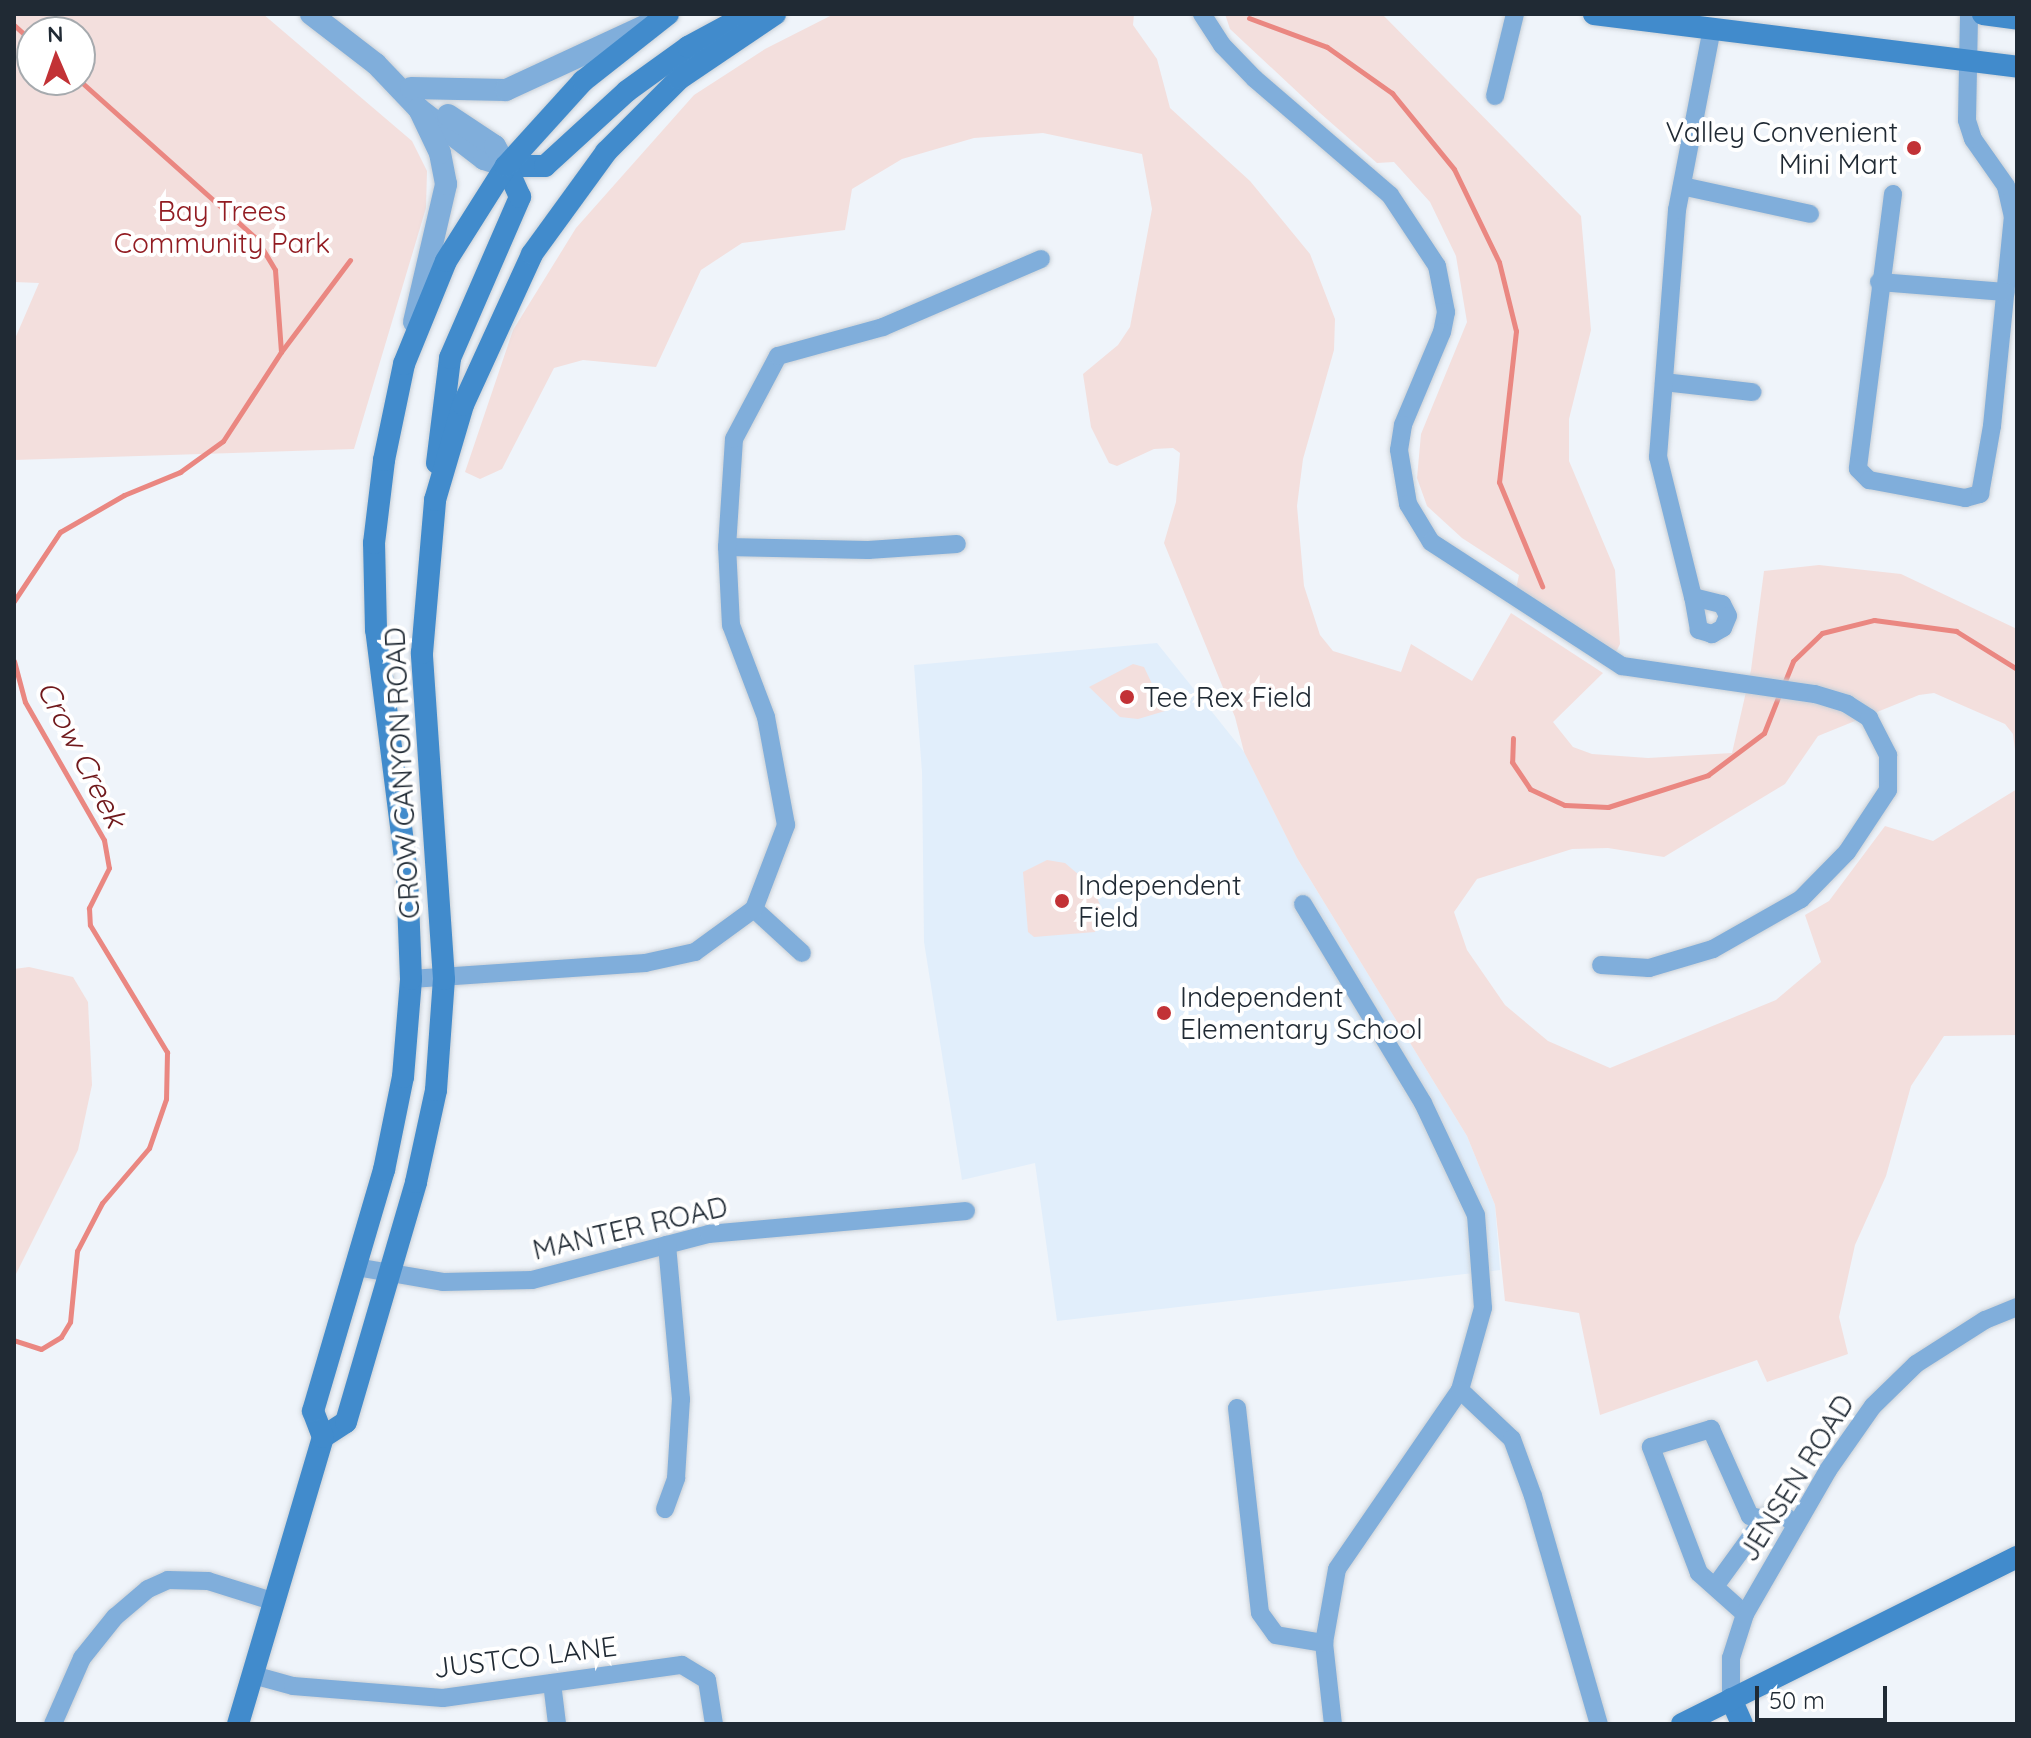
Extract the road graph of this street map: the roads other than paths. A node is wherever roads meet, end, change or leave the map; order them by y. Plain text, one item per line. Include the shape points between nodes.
1 (311, 14) edge
2 (749, 14) edge
3 (775, 14) edge
4 (1202, 14) edge
5 (1515, 14) edge
6 (1594, 14) edge
7 (1969, 14) edge
8 (1983, 14) edge
9 (664, 17) edge
10 (2017, 19) edge
11 (1713, 22) edge
12 (1969, 61) junction
13 (2017, 67) edge
14 (407, 92) junction
15 (1495, 96) dead end
16 (506, 166) junction
17 (1682, 186) junction
18 (1893, 194) dead end
19 (1810, 214) dead end
20 (1041, 259) dead end
21 (1879, 282) junction
22 (2006, 292) junction
23 (404, 364) junction
24 (1664, 382) junction
25 (1752, 392) dead end
26 (435, 500) junction
27 (957, 544) dead end
28 (727, 547) junction
29 (1693, 597) dead end
30 (1303, 904) dead end
31 (754, 909) junction
32 (802, 953) dead end
33 (1601, 965) dead end
34 (411, 979) junction
35 (444, 979) junction
36 (966, 1211) dead end
37 (667, 1245) junction
38 (356, 1267) junction
39 (389, 1275) junction
40 (2017, 1307) edge
41 (1460, 1390) junction
42 (1237, 1408) dead end
43 (323, 1437) junction
44 (665, 1509) dead end
45 (1764, 1519) junction
46 (1796, 1525) junction
47 (2017, 1557) edge
48 (1716, 1585) junction
49 (275, 1602) junction
50 (1745, 1614) junction
51 (1324, 1643) junction
52 (253, 1675) junction
53 (552, 1683) junction
54 (1731, 1699) junction
55 (53, 1724) edge
56 (238, 1724) edge
57 (557, 1724) edge
58 (714, 1724) edge
59 (1333, 1724) edge
60 (1599, 1724) edge
61 (1682, 1724) edge
62 (1742, 1724) edge

1 - 14 street
2 - 16 main road via 688,47 627,91 545,166
3 - 26 main road, CROW CANYON ROAD via 679,79 606,152 571,197 532,254 484,350
4 - 33 street via 1222,45 1255,79 1390,195 1437,266 1444,322 1403,425 1399,450 1408,504 1431,542 1622,666 1815,694 1869,718 1888,755 1888,790 1847,852 1801,899 1713,949 1649,968
5 - 15 street
6 - 11 main road
7 - 12 street
8 - 10 main road
9 - 14 street via 506,90
9 - 16 main road, CROW CANYON ROAD via 583,81
11 - 12 main road
11 - 17 street
12 - 13 main road
12 - 22 street via 1967,120 2011,201
14 - 16 street via 495,146
14 - 23 street via 440,153 446,184
16 - 23 main road, CROW CANYON ROAD via 446,261
16 - 26 main road via 520,197 450,358 438,433
17 - 19 street
17 - 24 street
18 - 21 street
20 - 28 street via 883,327 778,356 734,439
21 - 22 street
21 - 22 street via 1858,469 1869,480 1965,498 1980,494 2002,360
23 - 34 main road, CROW CANYON ROAD via 374,543 376,630 407,874
24 - 25 street
24 - 29 street via 1658,457
26 - 35 main road, CROW CANYON ROAD via 422,653
27 - 28 street via 868,550
28 - 31 street via 731,625 766,717 786,825
30 - 41 street via 1423,1103 1476,1215 1483,1308
31 - 32 street
31 - 35 street via 695,952
34 - 35 street
34 - 38 main road, CROW CANYON ROAD via 397,1114
35 - 39 main road, CROW CANYON ROAD via 429,1126
36 - 37 street, MANTER ROAD via 709,1234
37 - 39 street, MANTER ROAD via 532,1280 443,1282
37 - 44 street via 681,1399 676,1478
38 - 39 street, MANTER ROAD
38 - 43 main road, CROW CANYON ROAD via 313,1411
39 - 43 main road, CROW CANYON ROAD via 346,1422
40 - 46 street, JENSEN ROAD via 1985,1320 1916,1364 1873,1406
41 - 51 street via 1337,1569
41 - 60 street via 1512,1439
42 - 51 street via 1260,1613 1270,1631 1284,1639
43 - 49 main road, CROW CANYON ROAD
45 - 46 street via 1775,1508
45 - 48 street
45 - 48 street via 1750,1516 1711,1429 1651,1447 1699,1573
46 - 50 street, JENSEN ROAD
47 - 54 main road
48 - 50 street
49 - 52 main road, CROW CANYON ROAD
49 - 55 street via 208,1581 168,1580 148,1589 115,1617 82,1658
50 - 54 street, JENSEN ROAD via 1731,1658
51 - 59 street
52 - 53 street, JUSTCO LANE via 299,1687 422,1697
52 - 56 main road, CROW CANYON ROAD
53 - 57 street
53 - 58 street, JUSTCO LANE via 688,1666 707,1680
54 - 61 main road
54 - 62 main road

